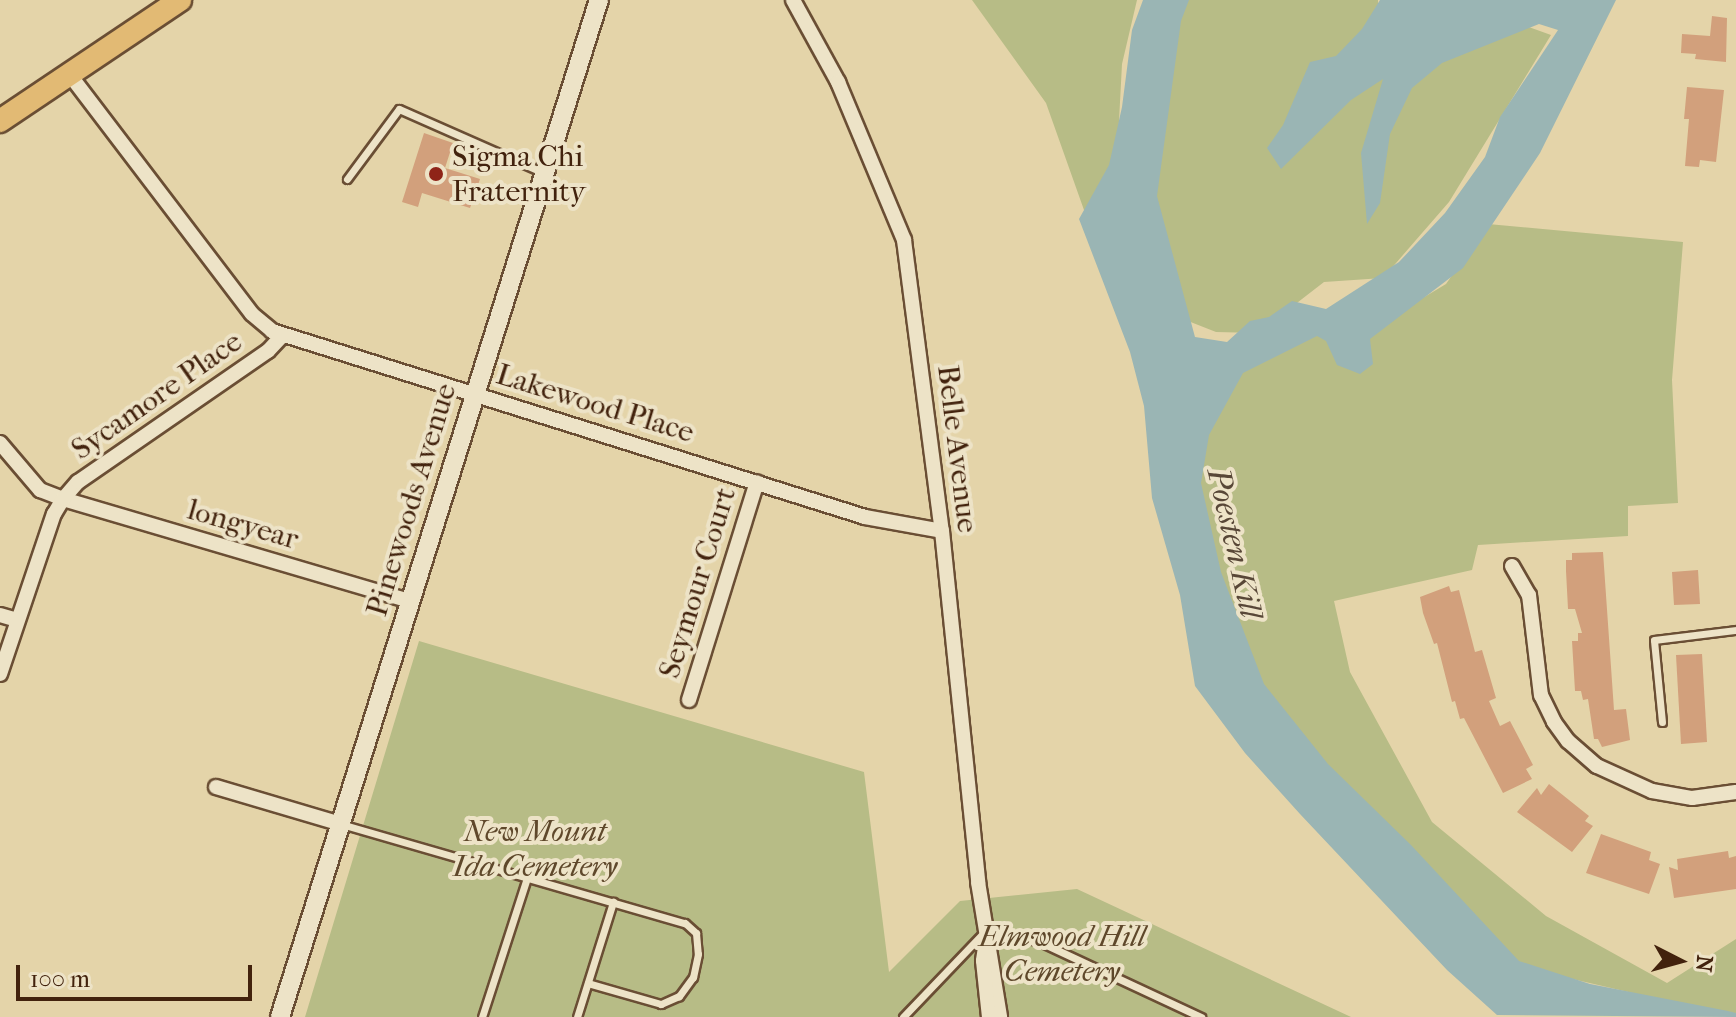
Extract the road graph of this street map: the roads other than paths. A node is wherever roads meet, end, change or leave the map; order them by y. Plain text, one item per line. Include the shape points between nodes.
1 (180, 0) edge
2 (599, 0) edge
3 (793, 0) edge
4 (70, 75) junction
5 (0, 121) edge
6 (544, 173) junction
7 (347, 179) dead end
8 (282, 336) junction
9 (475, 393) junction
10 (0, 443) edge
11 (757, 482) junction
12 (63, 499) junction
13 (942, 531) junction
14 (1512, 566) dead end
15 (409, 601) junction
16 (0, 615) edge
17 (17, 620) junction
18 (1736, 630) edge
19 (0, 674) edge
20 (689, 700) dead end
21 (1662, 722) dead end
22 (216, 787) dead end
23 (1736, 792) edge
24 (341, 824) junction
25 (527, 878) junction
26 (613, 902) junction
27 (988, 928) junction
28 (588, 983) junction
29 (280, 1017) edge
30 (482, 1017) edge
31 (577, 1017) edge
32 (903, 1017) edge
33 (989, 1017) edge
34 (1000, 1017) edge
35 (1201, 1017) edge

1 - 4 main road
2 - 6 street, Pinewoods Avenue
3 - 13 street, Belle Avenue via 838,82 904,240
4 - 5 main road
4 - 8 street, Lakewood Place via 252,314
6 - 7 lane via 399,109
6 - 9 street, Pinewoods Avenue
8 - 9 street, Lakewood Place
8 - 12 street, Sycamore Place via 268,351 78,482
9 - 11 street, Lakewood Place
9 - 15 street, Pinewoods Avenue
10 - 12 street, longyear via 40,490
11 - 13 street, Lakewood Place via 865,517
11 - 20 street, Seymour Court
12 - 15 street, longyear
12 - 17 street
13 - 27 street, Belle Avenue via 978,882
14 - 23 street via 1529,595 1541,695 1568,741 1597,766 1652,791 1692,798
15 - 24 street, Pinewoods Avenue
16 - 17 street
17 - 19 street
18 - 21 lane via 1654,640
22 - 24 street
24 - 25 lane
24 - 29 street, Pinewoods Avenue
25 - 26 lane
25 - 30 lane
26 - 28 lane
26 - 28 lane via 685,923 696,933 693,977 679,996 661,1004
27 - 32 lane
27 - 33 street, Belle Avenue via 983,961
27 - 34 street, Belle Avenue
27 - 35 lane via 1040,942
28 - 31 lane

